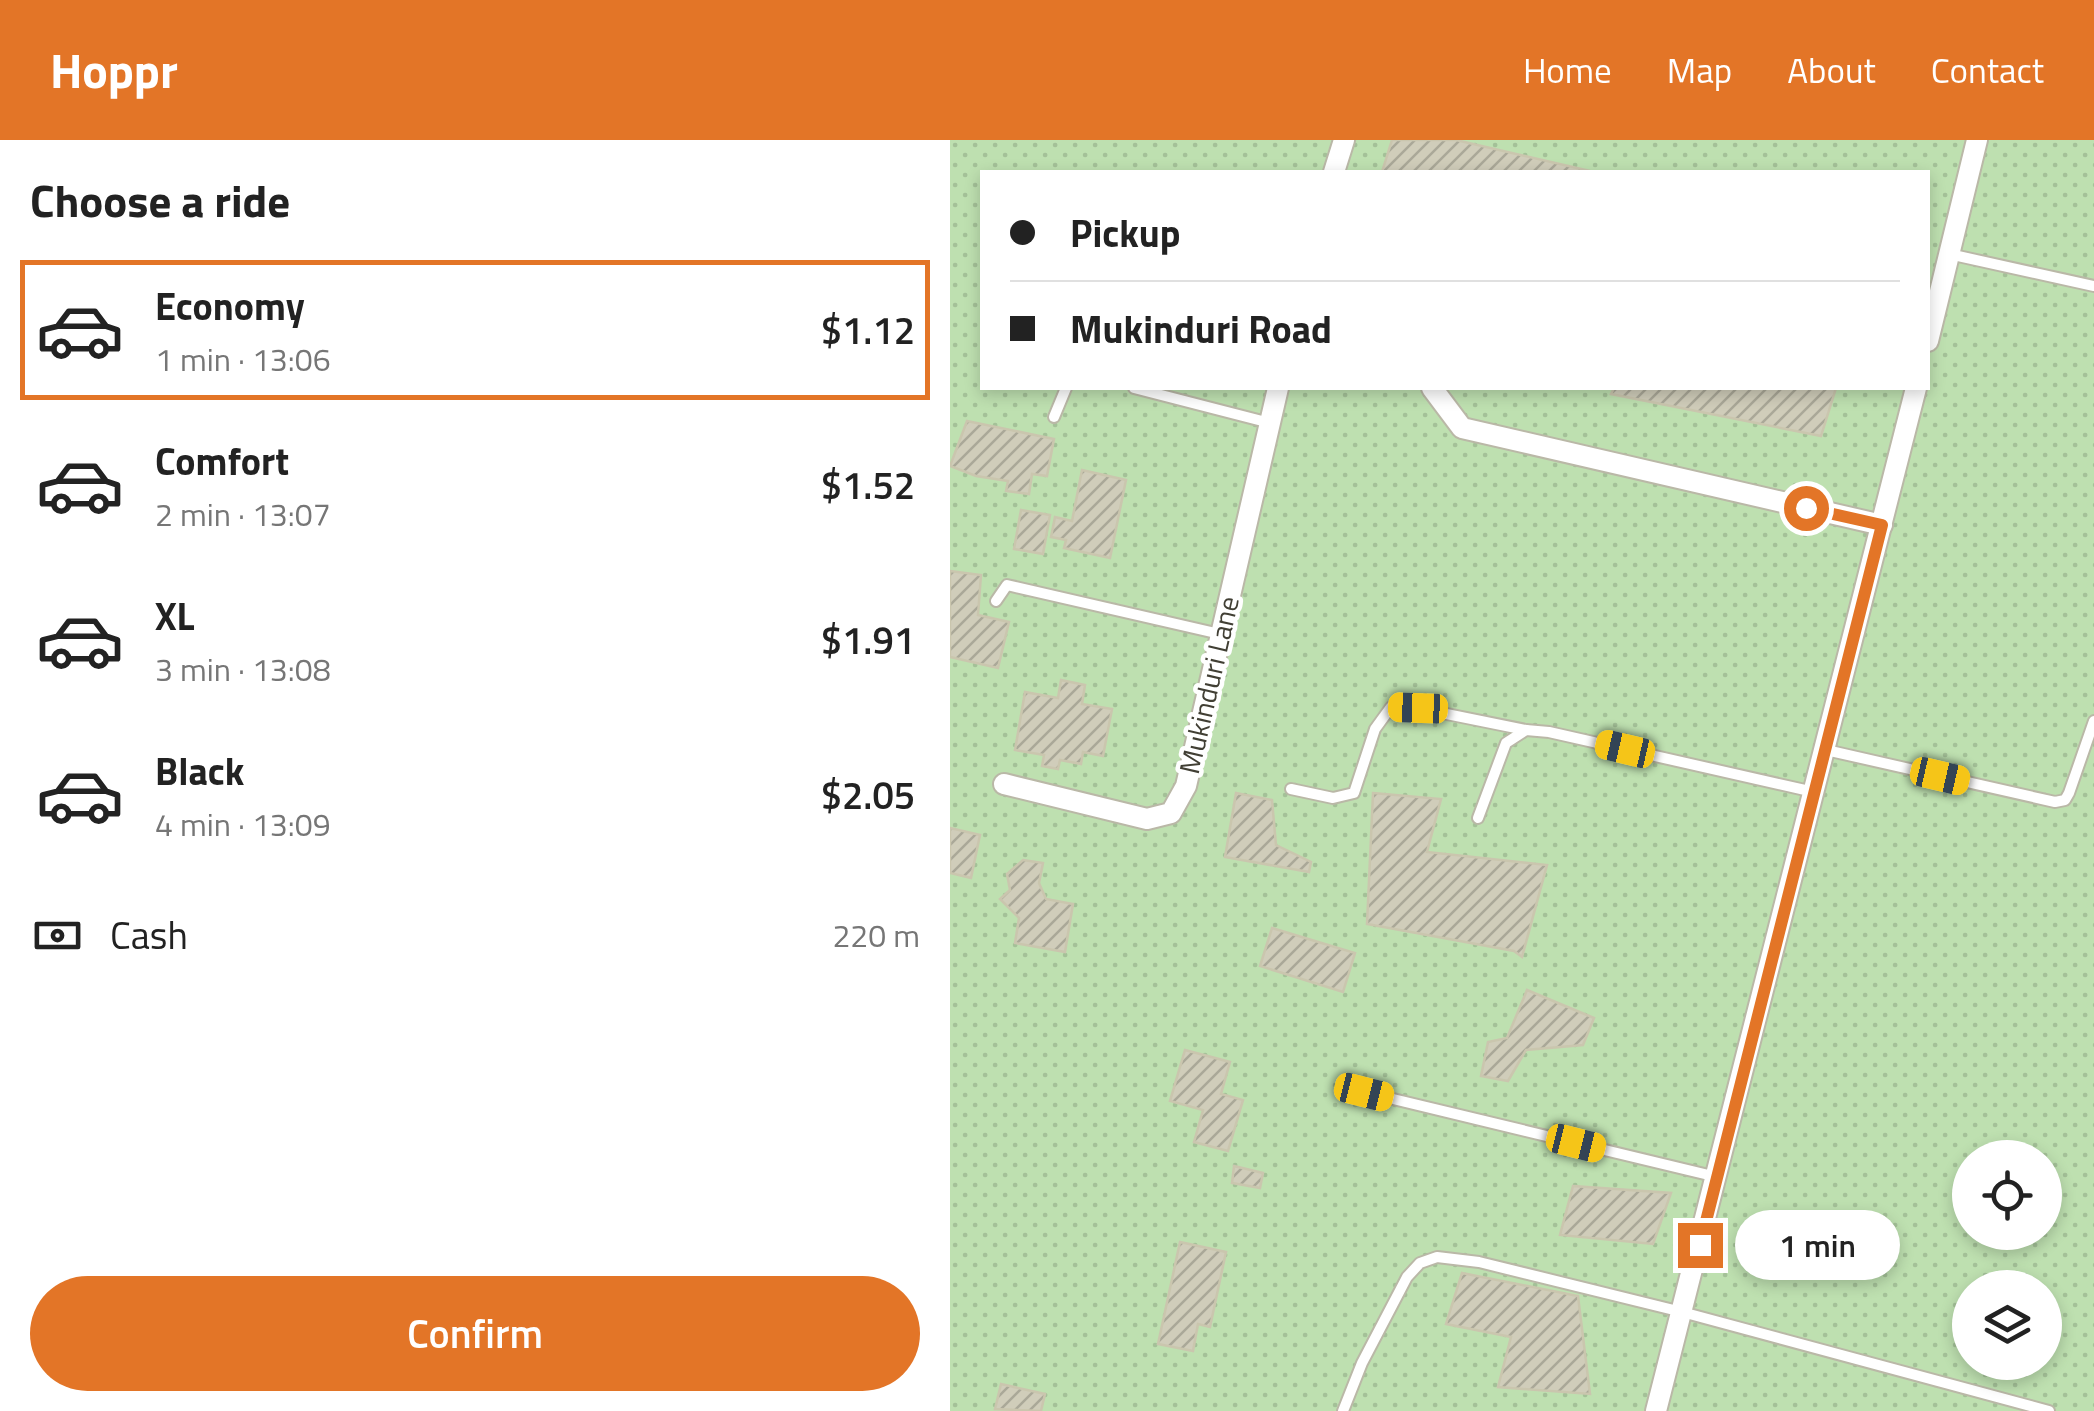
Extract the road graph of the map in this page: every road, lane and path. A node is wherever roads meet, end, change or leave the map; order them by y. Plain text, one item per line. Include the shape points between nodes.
1 (1344, 140) edge
2 (1977, 140) edge
3 (1335, 170) edge
4 (1949, 254) junction
5 (2094, 286) edge
6 (1930, 333) edge
7 (1065, 390) edge
8 (1142, 390) edge
9 (1278, 390) edge
10 (1434, 390) edge
11 (1916, 390) edge
12 (1054, 416) dead end
13 (1270, 424) junction
14 (1882, 525) junction
15 (996, 601) dead end
16 (1222, 634) junction
17 (2094, 720) edge
18 (1526, 730) junction
19 (1826, 750) junction
20 (1004, 784) dead end
21 (1291, 789) dead end
22 (1815, 792) junction
23 (1478, 818) dead end
24 (1364, 1092) dead end
25 (1718, 1178) junction
26 (1682, 1312) junction
27 (1343, 1411) edge
28 (1656, 1411) edge
29 (2049, 1411) edge

1 - 3 street
2 - 4 street
4 - 5 lane
4 - 6 street
7 - 12 lane
8 - 13 lane
9 - 13 street, Mukinduri Lane
10 - 14 street via 1462,428
11 - 14 street
13 - 16 street, Mukinduri Lane
14 - 19 street
15 - 16 lane via 1008,585
16 - 20 street, Mukinduri Lane via 1186,786 1171,813 1147,818
17 - 19 lane via 2069,793 2055,802
18 - 21 lane via 1391,707 1375,729 1354,793 1333,798
18 - 22 lane
18 - 23 lane via 1506,744
19 - 22 street
22 - 25 street
24 - 25 lane
25 - 26 street
26 - 27 lane via 1437,1257 1407,1277
26 - 28 street
26 - 29 lane

